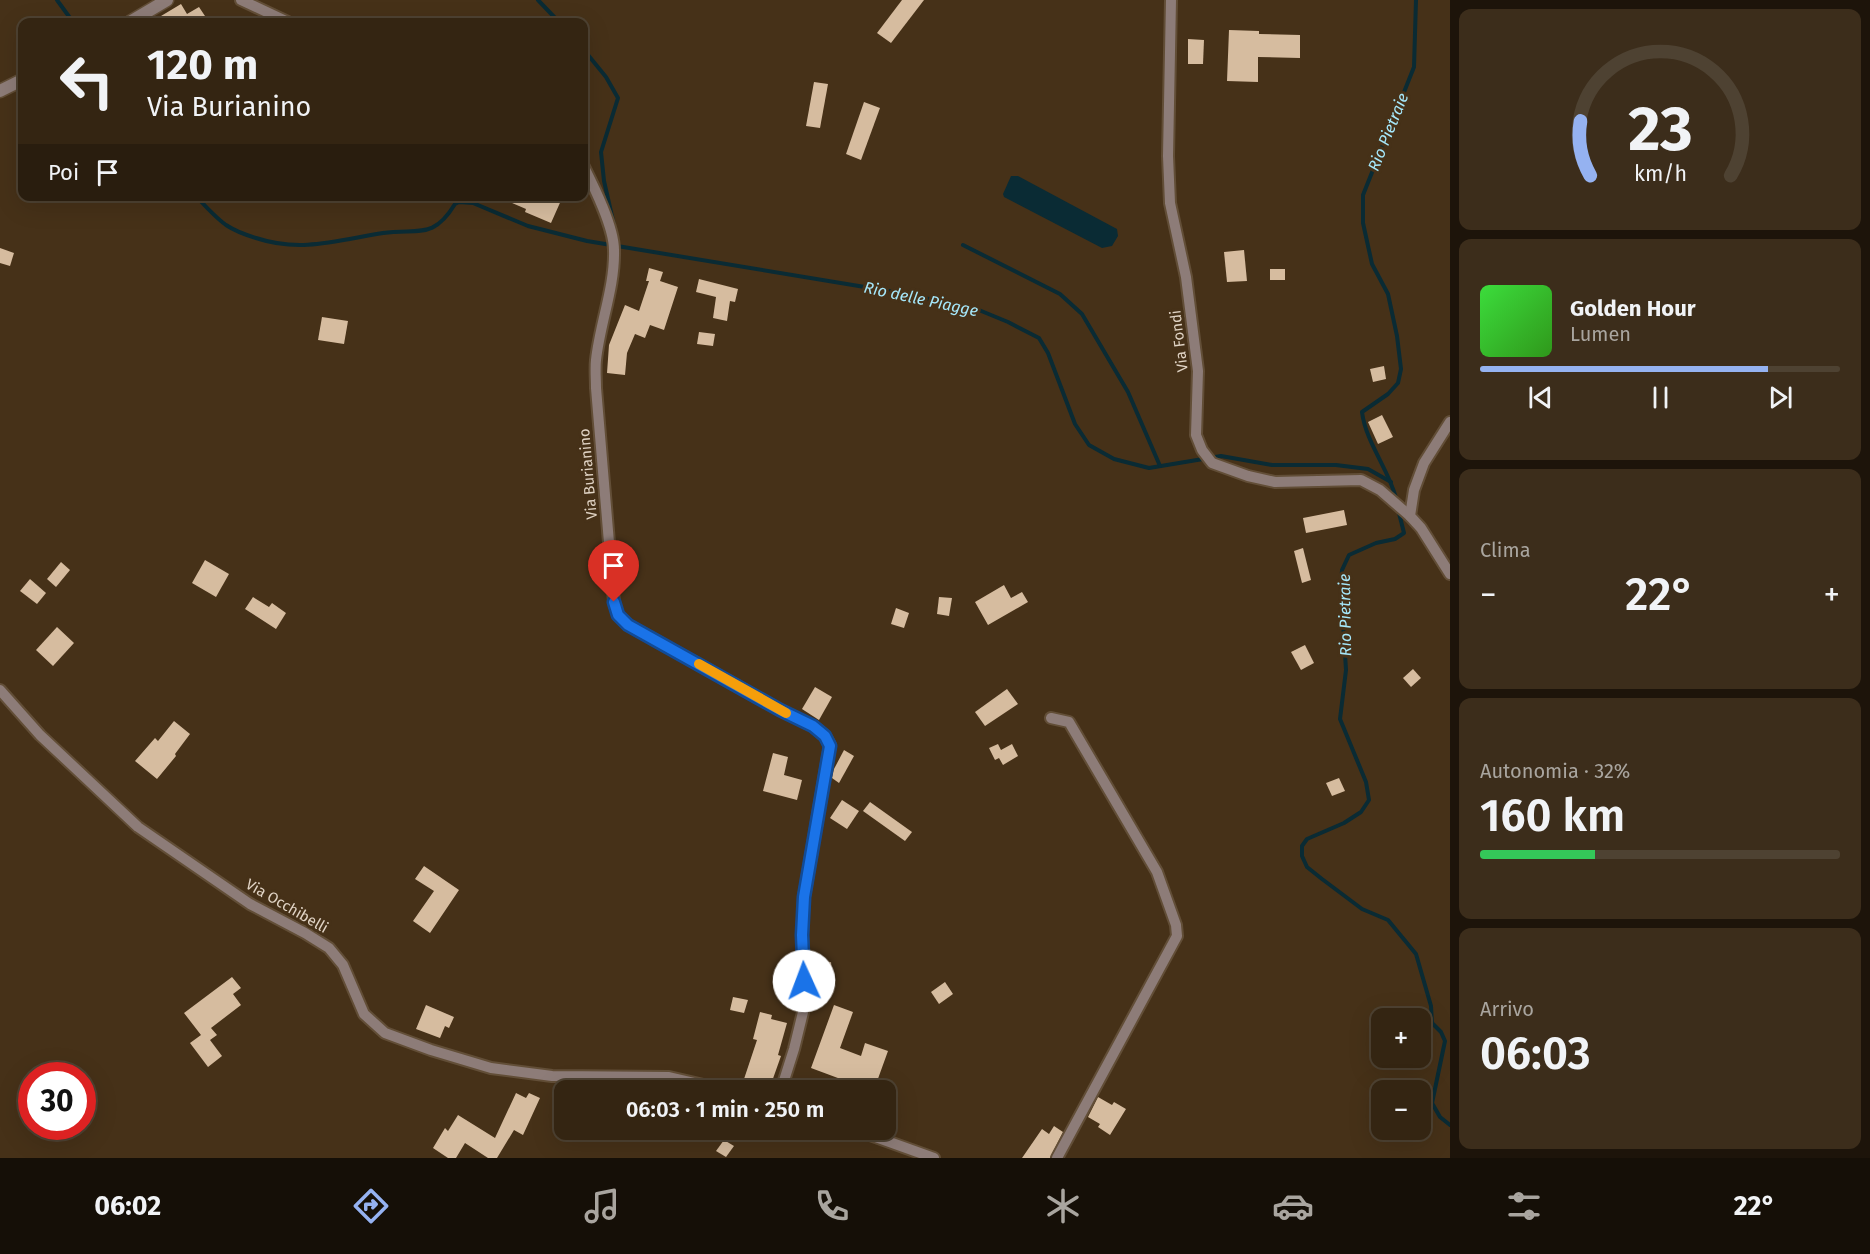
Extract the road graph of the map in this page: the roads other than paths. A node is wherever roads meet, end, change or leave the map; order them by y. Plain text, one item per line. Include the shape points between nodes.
1 (167, 0) edge
2 (241, 0) edge
3 (1171, 0) edge
4 (137, 18) edge
5 (279, 18) edge
6 (18, 82) edge
7 (0, 91) edge
8 (588, 175) edge
9 (1450, 422) edge
10 (1410, 516) junction
11 (1450, 574) edge
12 (0, 690) edge
13 (1051, 718) dead end
14 (682, 1080) edge
15 (785, 1080) edge
16 (884, 1140) edge
17 (934, 1158) edge
18 (1057, 1158) edge

1 - 4 street
2 - 5 street
3 - 10 street, Via Fondi via 1170,203 1186,278 1198,371 1196,435 1202,450 1212,463 1275,482 1361,480 1380,490
6 - 7 street
8 - 15 street, Via Burianino via 612,235 614,250 596,378 618,615 628,625 813,726 830,746 804,897 805,1004
9 - 10 street via 1424,463
10 - 11 street, Via Fondi
12 - 14 street, Via Occhibelli via 40,735 138,827 250,904 329,948 343,965 364,1014 385,1033 491,1068 552,1076
13 - 18 street via 1069,722 1157,872 1177,936
16 - 17 street

